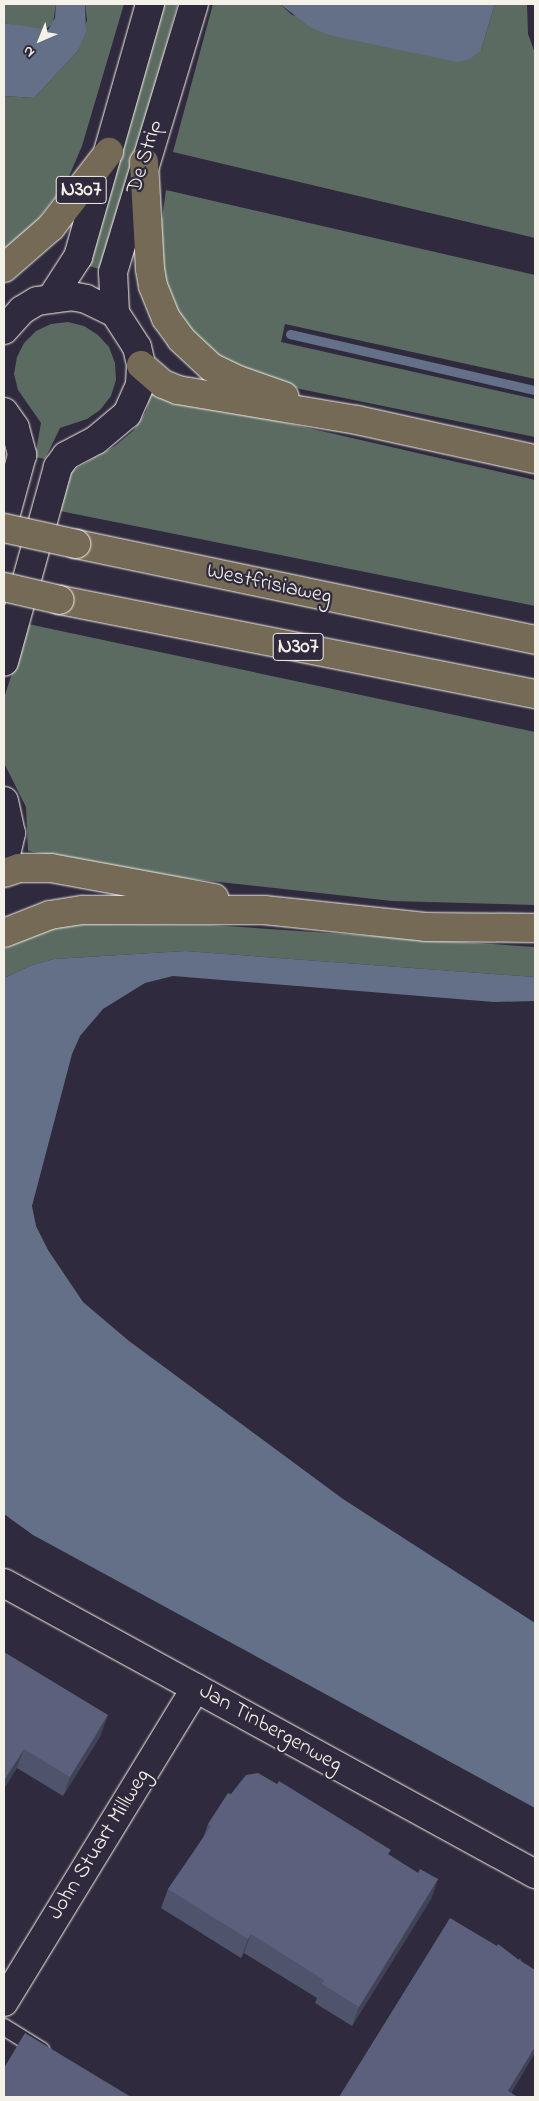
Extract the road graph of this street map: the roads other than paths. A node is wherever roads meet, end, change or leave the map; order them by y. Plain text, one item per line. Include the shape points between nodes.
1 (150, 4) edge
2 (194, 4) edge
3 (109, 152) junction
4 (144, 162) junction
5 (4, 268) edge
6 (52, 297) junction
7 (115, 313) junction
8 (4, 330) edge
9 (142, 365) junction
10 (4, 412) edge
11 (357, 420) junction
12 (535, 459) edge
13 (4, 521) edge
14 (4, 528) edge
15 (4, 587) edge
16 (535, 640) edge
17 (4, 662) edge
18 (535, 694) edge
19 (4, 801) edge
20 (4, 864) edge
21 (4, 873) edge
22 (264, 910) junction
23 (535, 928) edge
24 (4, 933) edge
25 (4, 1583) edge
26 (196, 1688) junction
27 (535, 1874) edge
28 (4, 2002) edge
29 (4, 2027) edge
30 (52, 2057) edge

1 - 3 street, De Strip
2 - 4 street, De Strip
3 - 5 highway, N307 via 51,228
3 - 6 street, De Strip via 78,257
4 - 7 street, De Strip via 113,272
4 - 11 highway via 153,286 172,329 189,348 221,372
6 - 7 street via 86,299
6 - 8 street via 22,310
7 - 9 street via 137,348
9 - 11 highway via 163,384 178,390
9 - 17 street via 140,385 127,414 96,440 66,456 58,468
10 - 13 street via 15,428 22,455
11 - 12 highway
14 - 16 highway, Westfrisiaweg / N307, bridge
15 - 18 highway, N307, bridge
19 - 20 street via 11,834
21 - 22 highway via 19,868 51,868
22 - 23 highway via 425,927
22 - 24 highway via 68,910
25 - 26 street, Jan Tinbergenweg
26 - 27 street, Jan Tinbergenweg
26 - 28 street, John Stuart Millweg
29 - 30 lane

